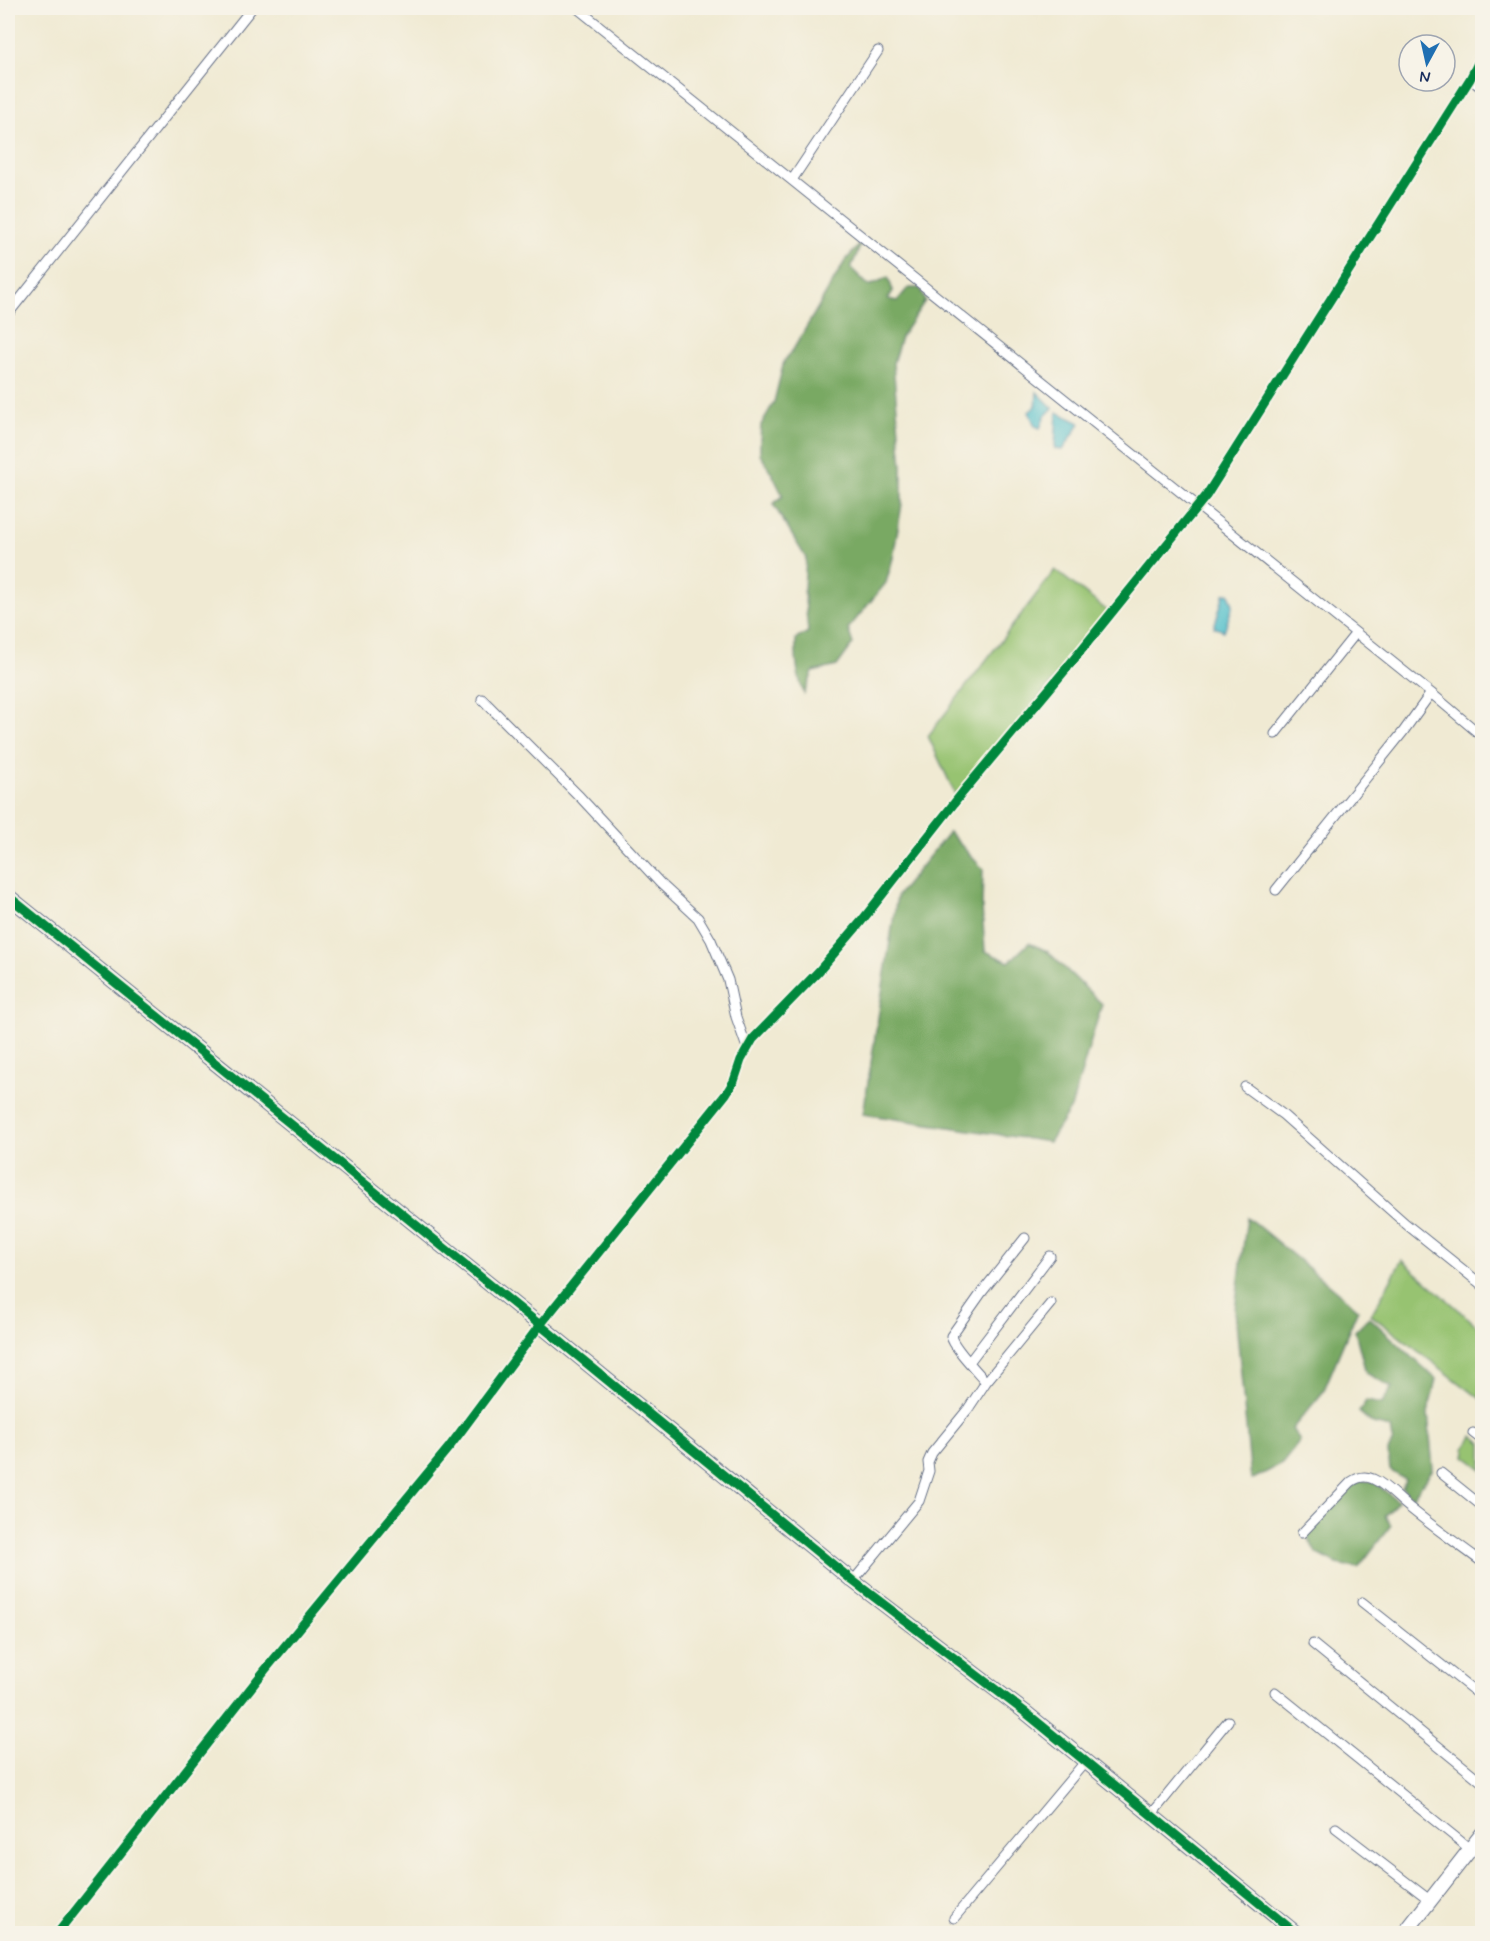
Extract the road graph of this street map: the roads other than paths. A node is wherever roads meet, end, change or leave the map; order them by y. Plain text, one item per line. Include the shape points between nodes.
1 (252, 8) edge
2 (577, 8) edge
3 (878, 51) dead end
4 (1482, 55) edge
5 (1470, 79) junction
6 (1482, 88) edge
7 (792, 180) junction
8 (8, 314) edge
9 (1197, 506) junction
10 (1356, 633) junction
11 (1431, 693) junction
12 (482, 699) dead end
13 (1275, 734) dead end
14 (1482, 736) edge
15 (1276, 890) dead end
16 (8, 896) edge
17 (747, 1048) junction
18 (1245, 1087) dead end
19 (1025, 1238) dead end
20 (1050, 1256) dead end
21 (1482, 1285) edge
22 (1052, 1303) dead end
23 (540, 1325) junction
24 (970, 1361) junction
25 (986, 1382) junction
26 (1473, 1433) dead end
27 (1482, 1440) edge
28 (1441, 1473) dead end
29 (1482, 1506) edge
30 (1302, 1533) dead end
31 (1482, 1562) edge
32 (853, 1581) junction
33 (1362, 1602) dead end
34 (1313, 1644) dead end
35 (1275, 1692) dead end
36 (1482, 1697) edge
37 (1228, 1721) dead end
38 (1085, 1762) junction
39 (1482, 1782) edge
40 (1151, 1815) junction
41 (1336, 1828) dead end
42 (1482, 1834) edge
43 (1470, 1849) junction
44 (1431, 1901) junction
45 (954, 1918) dead end
46 (57, 1934) edge
47 (1297, 1934) edge
48 (1404, 1934) edge

1 - 8 street
2 - 7 street
3 - 7 street
4 - 5 street
5 - 6 street
5 - 9 street
7 - 9 street
9 - 10 street
9 - 17 street via 860,923
10 - 11 street
10 - 13 street
11 - 14 street
11 - 15 street
12 - 17 street via 698,918 730,985
16 - 23 street
17 - 23 street via 731,1087
18 - 21 street via 1282,1114 1406,1224
19 - 24 street via 951,1336 955,1347
20 - 24 street
22 - 25 street
23 - 32 street
23 - 46 street via 450,1446 265,1670
24 - 25 street
25 - 32 street via 932,1453 923,1494 915,1507
26 - 27 street
28 - 29 street
30 - 31 street via 1351,1482 1365,1476 1383,1485
32 - 38 street via 961,1661
33 - 36 street
34 - 39 street
35 - 43 street
37 - 40 street
38 - 40 street
38 - 45 street
40 - 47 street
41 - 44 street
42 - 43 street
43 - 44 street
44 - 48 street

